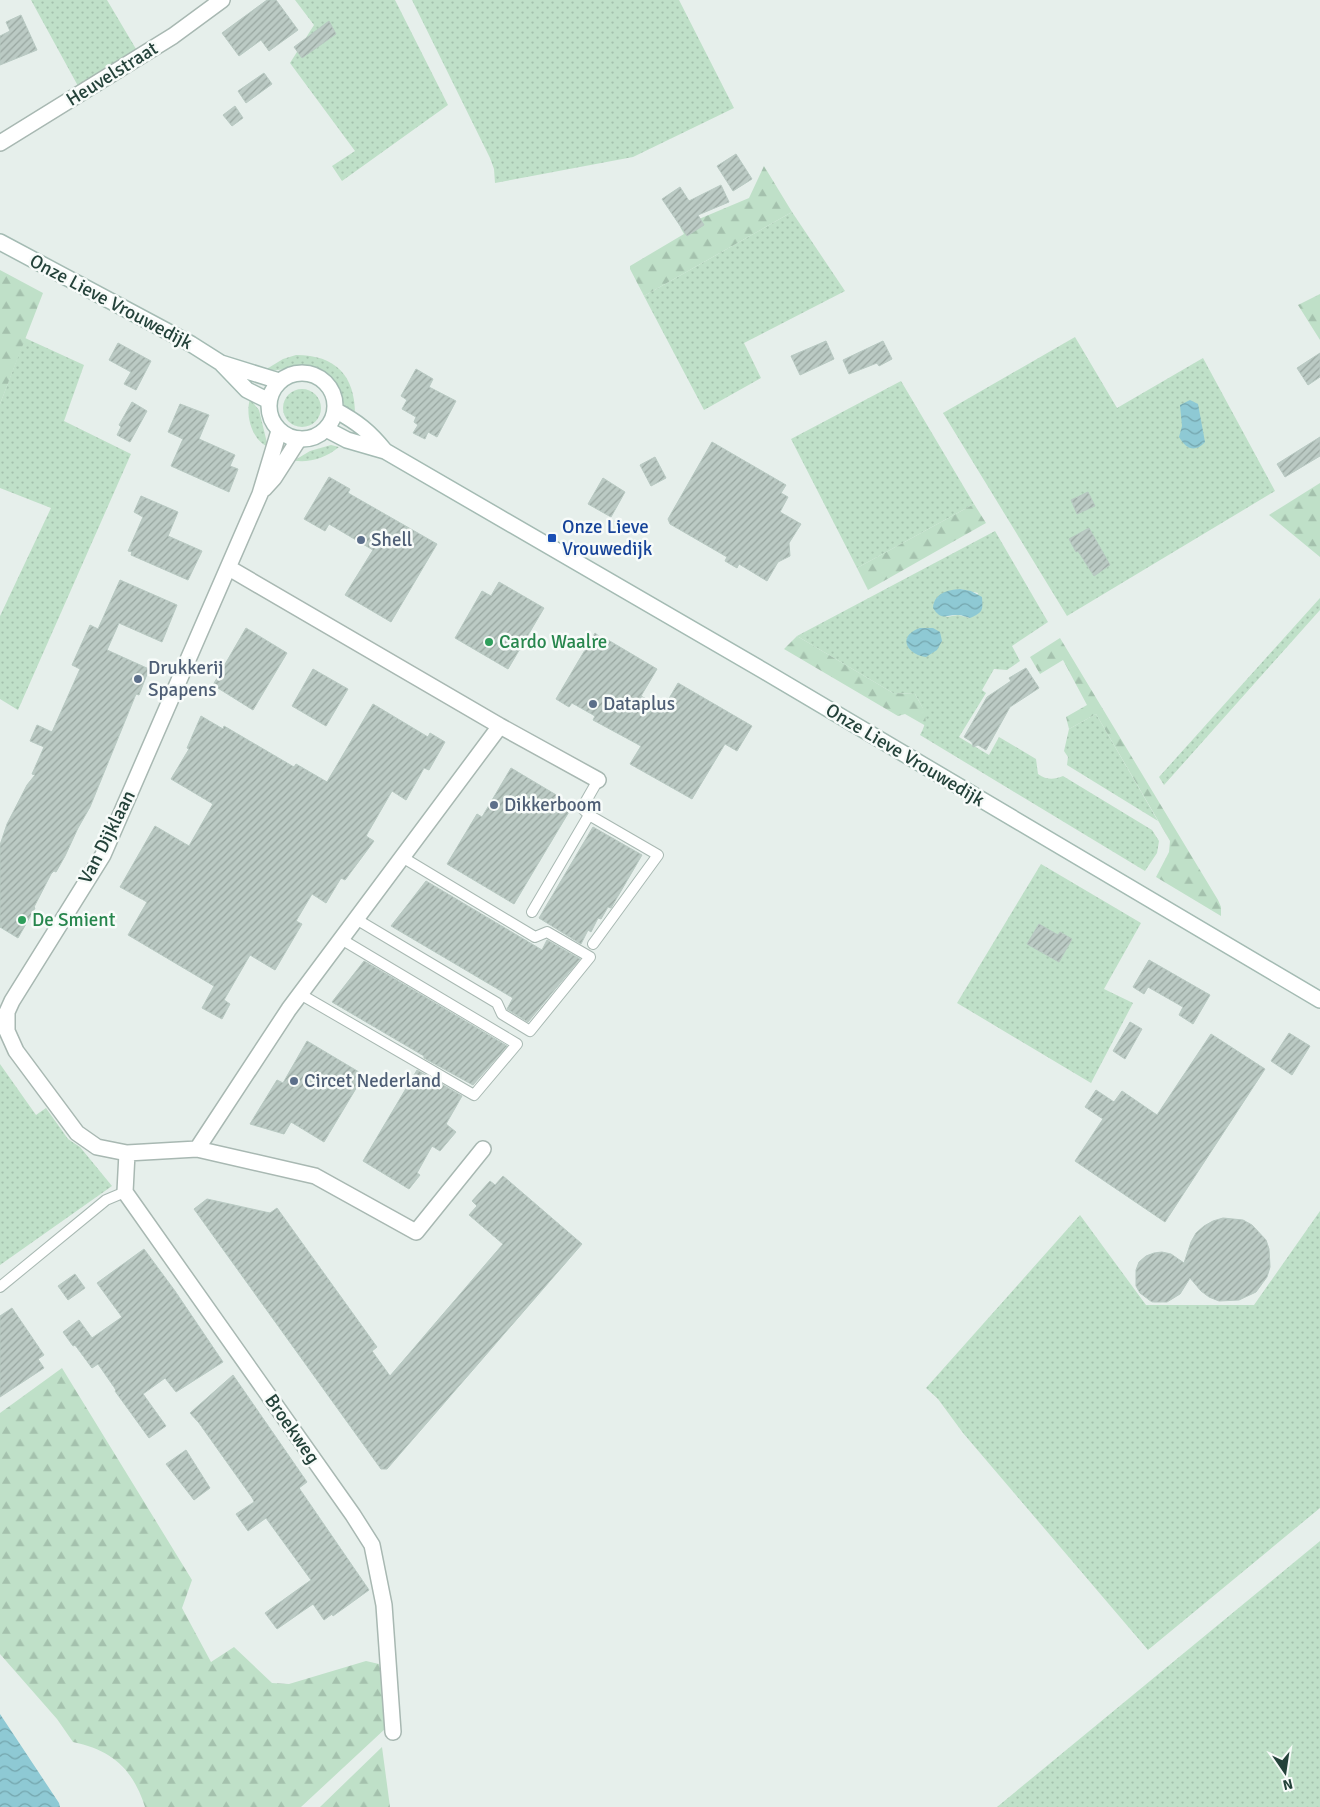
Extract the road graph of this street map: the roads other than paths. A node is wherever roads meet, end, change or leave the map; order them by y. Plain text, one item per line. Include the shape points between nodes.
1 (222, 0) edge
2 (0, 143) edge
3 (0, 242) edge
4 (221, 363) junction
5 (279, 381) junction
6 (269, 401) junction
7 (335, 410) junction
8 (326, 429) junction
9 (280, 431) junction
10 (299, 439) junction
11 (385, 451) junction
12 (260, 494) junction
13 (229, 568) junction
14 (500, 726) junction
15 (598, 780) joint
16 (589, 815) junction
17 (402, 857) junction
18 (532, 912) dead end
19 (356, 919) junction
20 (341, 939) junction
21 (593, 944) dead end
22 (300, 994) junction
23 (1320, 1000) edge
24 (198, 1149) junction
25 (483, 1149) dead end
26 (127, 1153) junction
27 (125, 1192) junction
28 (0, 1287) edge
29 (392, 1732) dead end

1 - 2 street, Heuvelstraat via 173,36
3 - 4 street, Onze Lieve Vrouwedijk
4 - 5 street, Onze Lieve Vrouwedijk
4 - 6 street, Onze Lieve Vrouwedijk via 247,390
5 - 6 street
5 - 7 street via 300,373 322,379 330,388
6 - 9 street via 272,422
7 - 8 street
7 - 11 street, Onze Lieve Vrouwedijk via 372,435
8 - 10 street via 313,437
8 - 11 street, Onze Lieve Vrouwedijk via 347,440
9 - 10 street
9 - 12 street, Van Dijklaan
10 - 12 street, Van Dijklaan
11 - 23 street, Onze Lieve Vrouwedijk
12 - 13 street, Van Dijklaan
13 - 14 street
13 - 26 street, Van Dijklaan via 103,855 7,1012 7,1031 16,1050 77,1133 97,1147
14 - 15 street
14 - 17 street
15 - 16 lane via 582,808
16 - 18 lane
16 - 21 lane via 658,855
17 - 19 street
17 - 19 lane via 535,937 547,932 590,957 530,1031 502,1014 497,1003
19 - 20 street
20 - 22 street
20 - 22 lane via 517,1044 474,1095
22 - 24 street
24 - 25 street, Van Dijklaan via 315,1176 416,1232
24 - 26 street, Van Dijklaan
26 - 27 street
27 - 28 lane via 106,1200
27 - 29 street, Broekweg via 372,1545 384,1605

